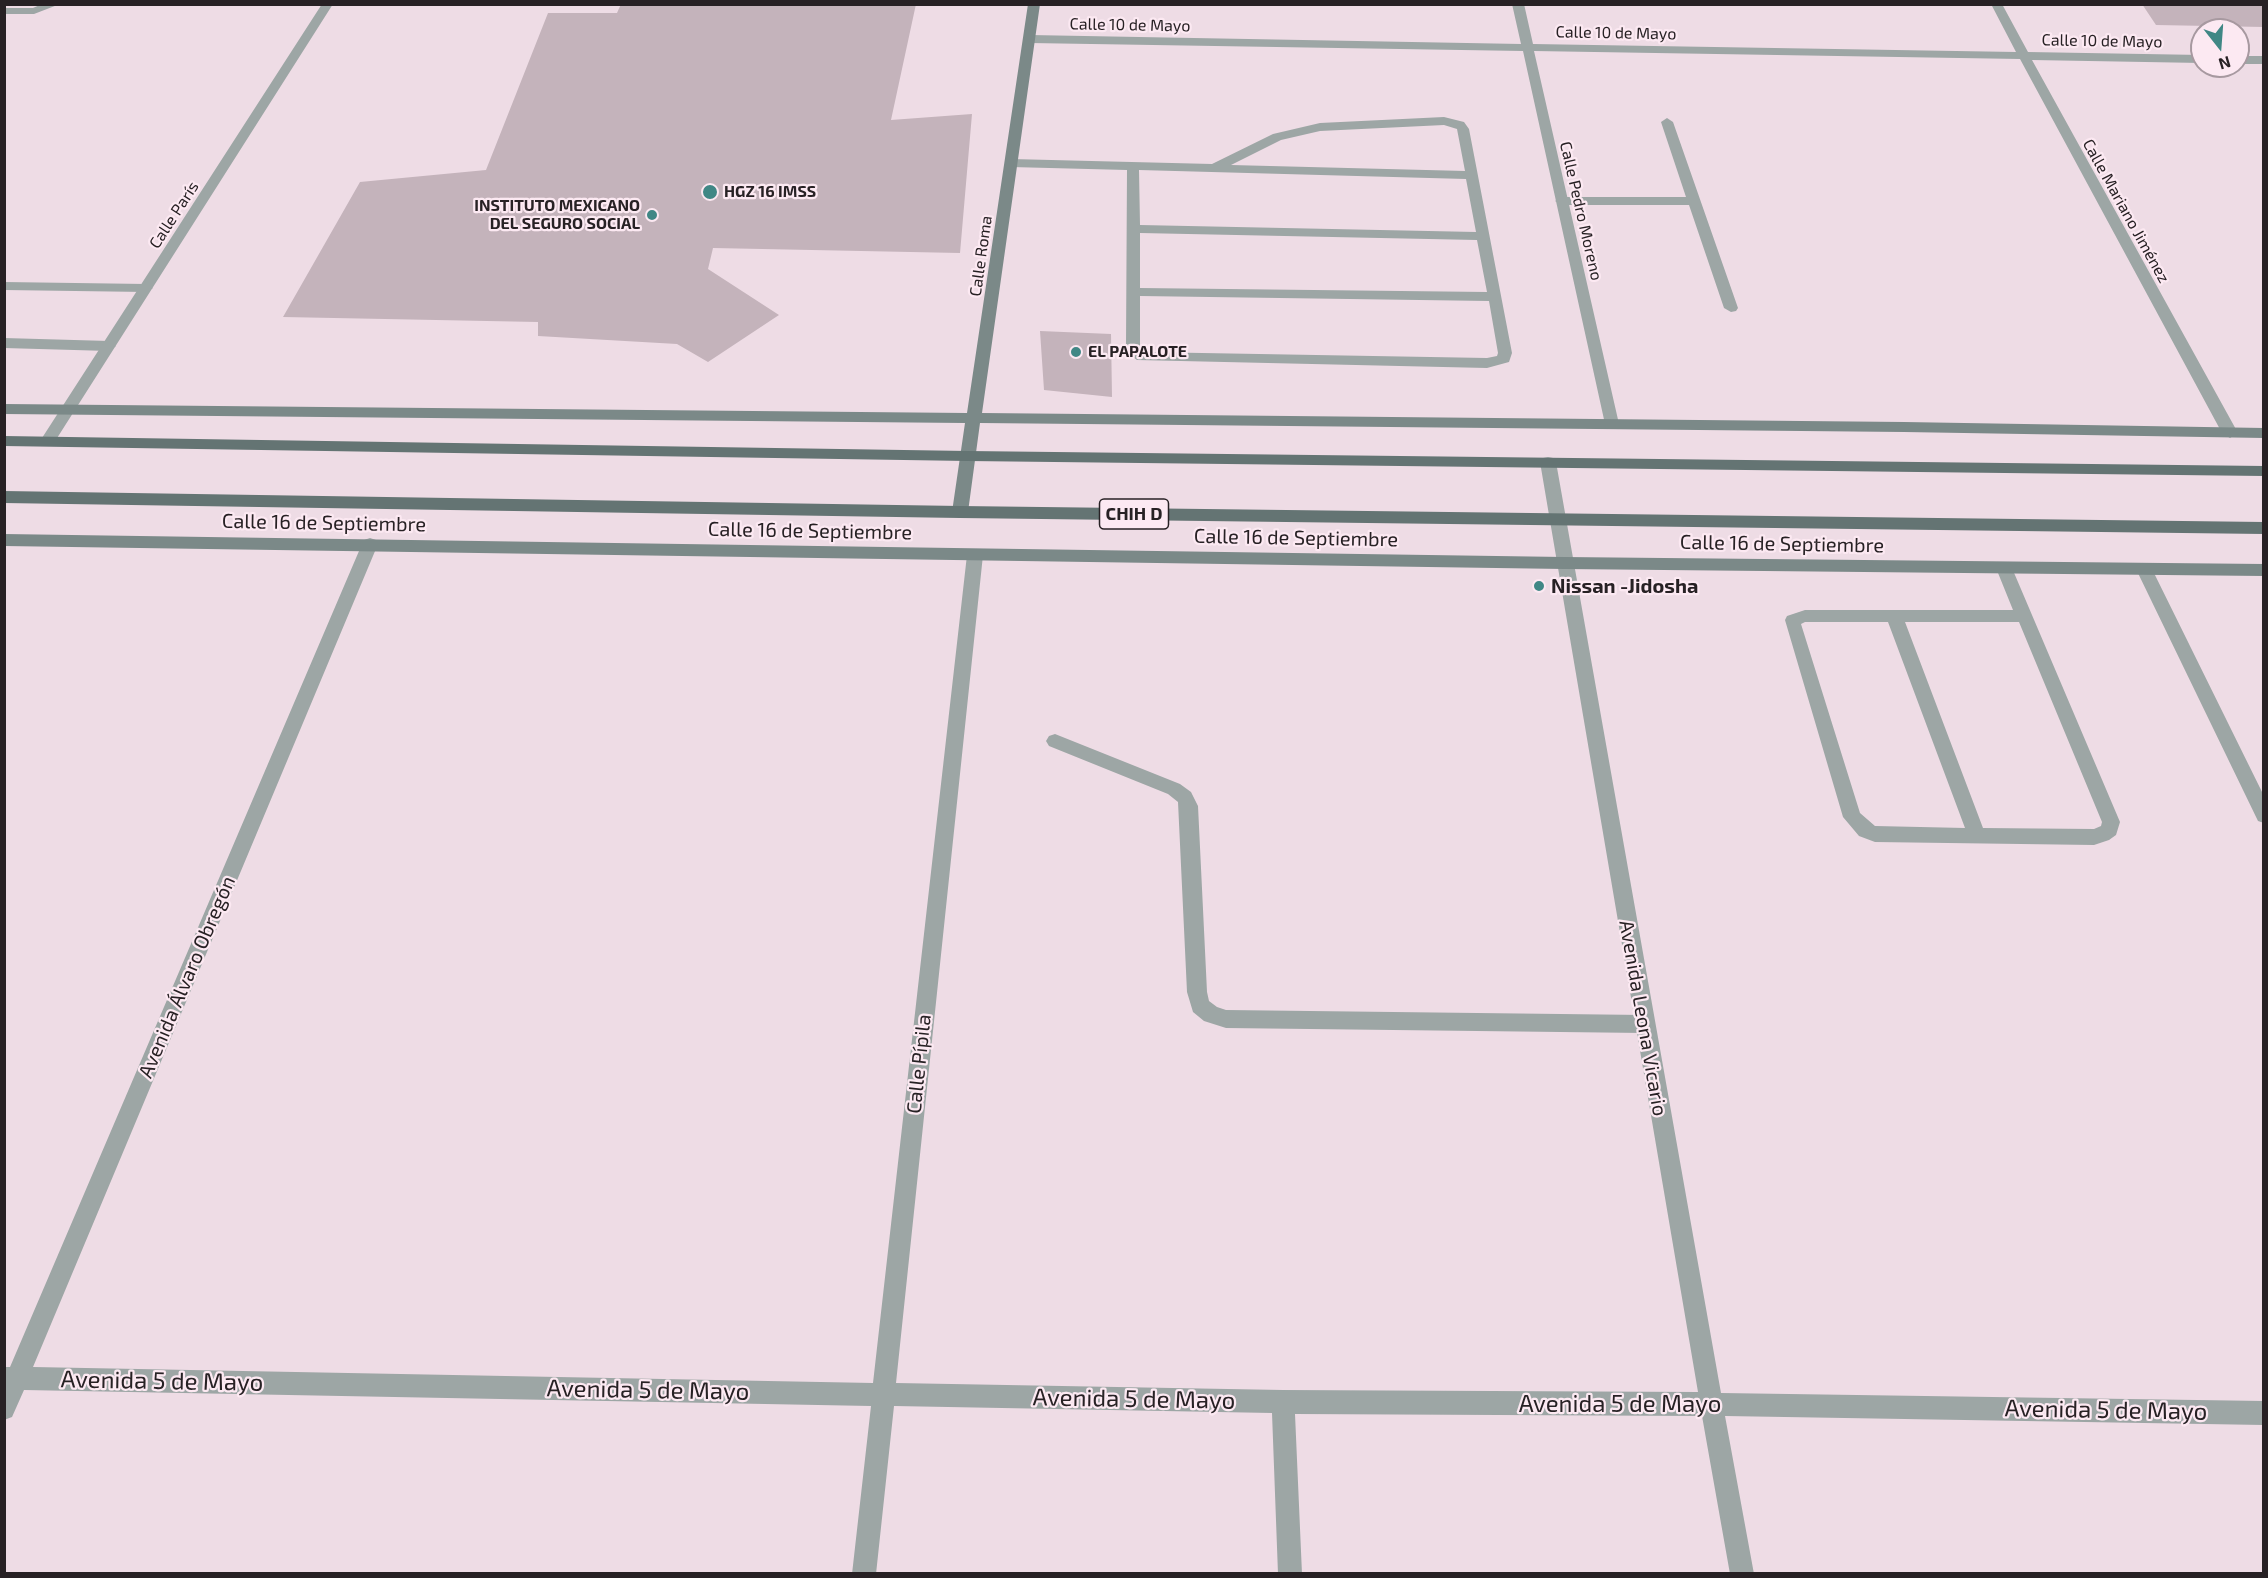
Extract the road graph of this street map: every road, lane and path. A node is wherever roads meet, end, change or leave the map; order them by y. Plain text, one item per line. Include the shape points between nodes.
1 (55, 4) edge
2 (328, 4) edge
3 (1034, 4) edge
4 (1518, 4) edge
5 (1995, 4) edge
6 (4, 11) edge
7 (1030, 39) junction
8 (1527, 48) junction
9 (2022, 57) junction
10 (2190, 59) edge
11 (1667, 122) dead end
12 (1011, 163) junction
13 (1133, 166) junction
14 (1215, 168) junction
15 (1471, 175) junction
16 (1562, 201) junction
17 (1694, 201) junction
18 (1133, 229) junction
19 (1483, 236) junction
20 (4, 286) edge
21 (146, 288) junction
22 (1133, 292) junction
23 (1495, 297) junction
24 (1731, 308) dead end
25 (4, 343) edge
26 (109, 346) junction
27 (4, 409) edge
28 (68, 410) junction
29 (973, 419) junction
30 (1612, 424) junction
31 (2230, 433) junction
32 (2264, 433) edge
33 (4, 441) edge
34 (47, 442) junction
35 (968, 456) junction
36 (1548, 462) junction
37 (2264, 471) edge
38 (4, 497) edge
39 (960, 512) junction
40 (1557, 519) junction
41 (2264, 528) edge
42 (4, 540) edge
43 (370, 544) junction
44 (975, 555) junction
45 (1564, 563) junction
46 (2004, 568) junction
47 (2144, 569) junction
48 (2264, 570) edge
49 (1894, 616) junction
50 (2024, 616) junction
51 (1055, 741) dead end
52 (2264, 816) edge
53 (1977, 835) junction
54 (1644, 1024) junction
55 (11, 1378) edge
56 (882, 1394) junction
57 (1283, 1402) junction
58 (1711, 1404) junction
59 (4, 1409) edge
60 (2264, 1413) edge
61 (864, 1574) edge
62 (1290, 1574) edge
63 (1742, 1574) edge

1 - 6 street via 34,11
2 - 21 street, Calle París
3 - 7 street, Calle Roma
4 - 8 street, Calle Pedro Moreno
5 - 9 street, Calle Mariano Jiménez
7 - 8 street, Calle 10 de Mayo
7 - 12 street, Calle Roma
8 - 9 street, Calle 10 de Mayo
8 - 16 street, Calle Pedro Moreno
9 - 10 street, Calle 10 de Mayo
9 - 31 street, Calle Mariano Jiménez
11 - 17 street
12 - 13 street
12 - 29 street, Calle Roma
13 - 14 street
13 - 18 street
14 - 15 street
14 - 15 street via 1296,132 1343,125 1444,121 1463,129
15 - 19 street
16 - 17 street
16 - 30 street, Calle Pedro Moreno
17 - 24 street
18 - 19 street
18 - 22 street
19 - 23 street
20 - 21 street
21 - 26 street, Calle París
22 - 23 street
22 - 23 street via 1133,345 1142,357 1475,363 1504,359
25 - 26 street
26 - 28 street, Calle París
27 - 28 street
28 - 29 street
28 - 34 street, Calle París
29 - 30 street
29 - 35 street, Calle Roma
30 - 31 street
31 - 32 street
33 - 34 main road
34 - 35 main road
35 - 36 main road
35 - 39 street, Calle Roma
36 - 37 main road
36 - 40 street, Avenida Leona Vicario
38 - 39 main road, Calle 16 de Septiembre / CHIH D
39 - 40 main road, Calle 16 de Septiembre / CHIH D
40 - 41 main road, Calle 16 de Septiembre / CHIH D
40 - 45 street, Avenida Leona Vicario
42 - 43 street, Calle 16 de Septiembre
43 - 44 street, Calle 16 de Septiembre
43 - 55 street, Avenida Álvaro Obregón
44 - 45 street, Calle 16 de Septiembre
44 - 56 street, Calle Pípila
45 - 46 street, Calle 16 de Septiembre
45 - 54 street, Avenida Leona Vicario
46 - 47 street, Calle 16 de Septiembre
46 - 50 street
47 - 48 street, Calle 16 de Septiembre
47 - 52 street
49 - 50 street
49 - 53 street
49 - 53 street via 1804,616 1792,622 1852,817 1865,831 1875,834
50 - 53 street via 2111,822 2110,830 2094,837
51 - 54 street via 1185,797 1189,806 1197,992 1200,1006 1211,1015 1226,1019
54 - 58 street, Avenida Leona Vicario
55 - 56 street, Avenida 5 de Mayo
55 - 59 street, Avenida Álvaro Obregón
56 - 57 street, Avenida 5 de Mayo
56 - 61 street, Calle Pípila
57 - 58 street, Avenida 5 de Mayo
57 - 62 street
58 - 60 street, Avenida 5 de Mayo
58 - 63 street, Avenida Leona Vicario

